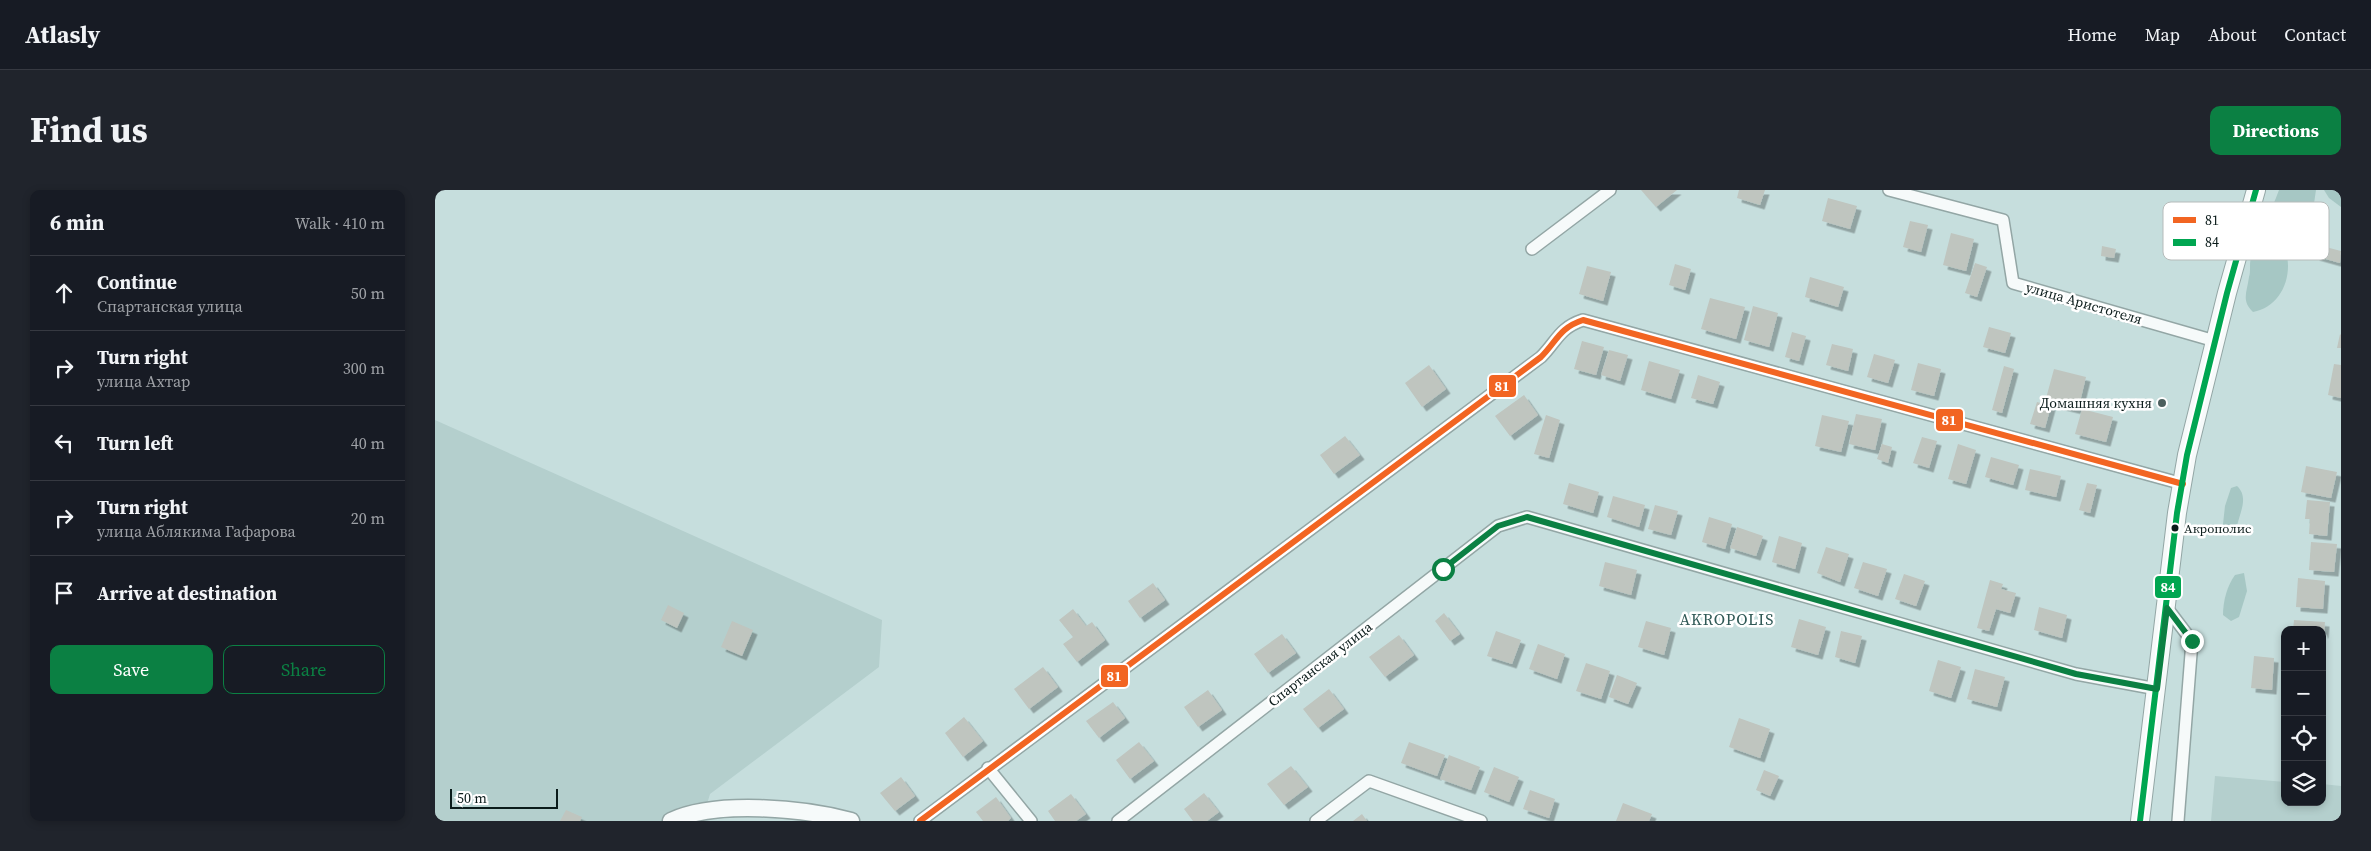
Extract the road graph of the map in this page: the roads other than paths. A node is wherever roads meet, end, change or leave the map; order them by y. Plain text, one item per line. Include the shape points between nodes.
1 (1610, 190) edge
2 (1889, 190) edge
3 (1532, 249) dead end
4 (2237, 260) edge
5 (2215, 341) junction
6 (2183, 484) junction
7 (2167, 608) junction
8 (2157, 689) junction
9 (988, 768) junction
10 (671, 821) edge
11 (851, 821) edge
12 (920, 821) edge
13 (1031, 821) edge
14 (1118, 821) edge
15 (1316, 821) edge
16 (1481, 821) edge
17 (2140, 821) edge
18 (2179, 821) edge

1 - 3 street
2 - 5 street, улица Аристотеля via 2003,220 2013,283
4 - 5 main road
5 - 6 main road
6 - 7 main road
6 - 9 street via 1583,320 1569,324 1541,357
7 - 8 main road
7 - 18 street via 2192,641
8 - 14 street, Спартанская улица via 2076,674 1527,517 1498,526
8 - 17 main road
9 - 12 street
9 - 13 street
10 - 11 main road via 686,814 709,810 785,809 819,812
15 - 16 street via 1369,781

